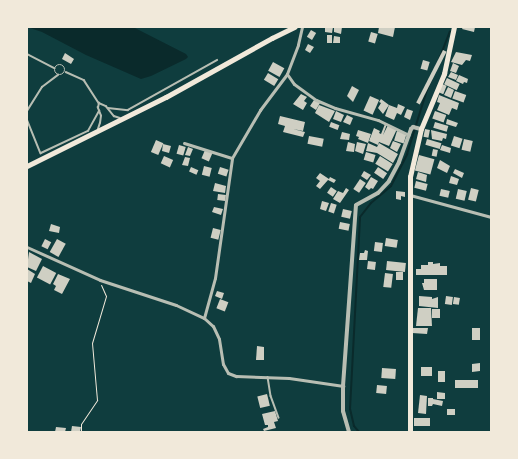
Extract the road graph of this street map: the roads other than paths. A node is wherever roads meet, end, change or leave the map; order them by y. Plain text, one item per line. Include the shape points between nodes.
1 (295, 27) edge
2 (302, 27) edge
3 (454, 27) edge
4 (27, 54) edge
5 (217, 60) dead end
6 (55, 68) junction
7 (66, 72) junction
8 (287, 74) junction
9 (58, 75) junction
10 (99, 103) junction
11 (108, 108) junction
12 (27, 111) edge
13 (98, 111) junction
14 (121, 119) junction
15 (27, 120) edge
16 (421, 129) junction
17 (97, 132) junction
18 (409, 135) junction
19 (184, 143) dead end
20 (232, 158) junction
21 (27, 166) edge
22 (410, 195) junction
23 (491, 217) edge
24 (27, 247) edge
25 (204, 318) junction
26 (268, 377) junction
27 (343, 386) junction
28 (278, 418) dead end
29 (349, 432) edge
30 (410, 432) edge

1 - 14 main road
2 - 8 street
3 - 16 main road via 444,74
4 - 6 lane
5 - 11 lane via 128,110
6 - 7 lane via 56,65 62,64
6 - 9 lane
7 - 9 lane
7 - 10 lane via 86,82
8 - 18 street via 301,90 316,100 378,120
8 - 20 street via 260,110
9 - 12 lane via 42,87
10 - 11 lane
10 - 13 lane
11 - 14 lane via 114,116
13 - 15 lane via 88,131 41,153
13 - 17 lane via 100,123
14 - 17 main road
16 - 18 street via 413,127
16 - 22 main road via 410,178
17 - 21 main road
18 - 27 street via 388,182 378,193 356,205
19 - 20 street
20 - 25 street via 215,278
22 - 23 street
22 - 30 main road
24 - 25 street via 100,280 176,305
25 - 26 street via 216,332 223,364 228,373 236,376
26 - 27 street
26 - 28 lane
27 - 29 street via 343,411

